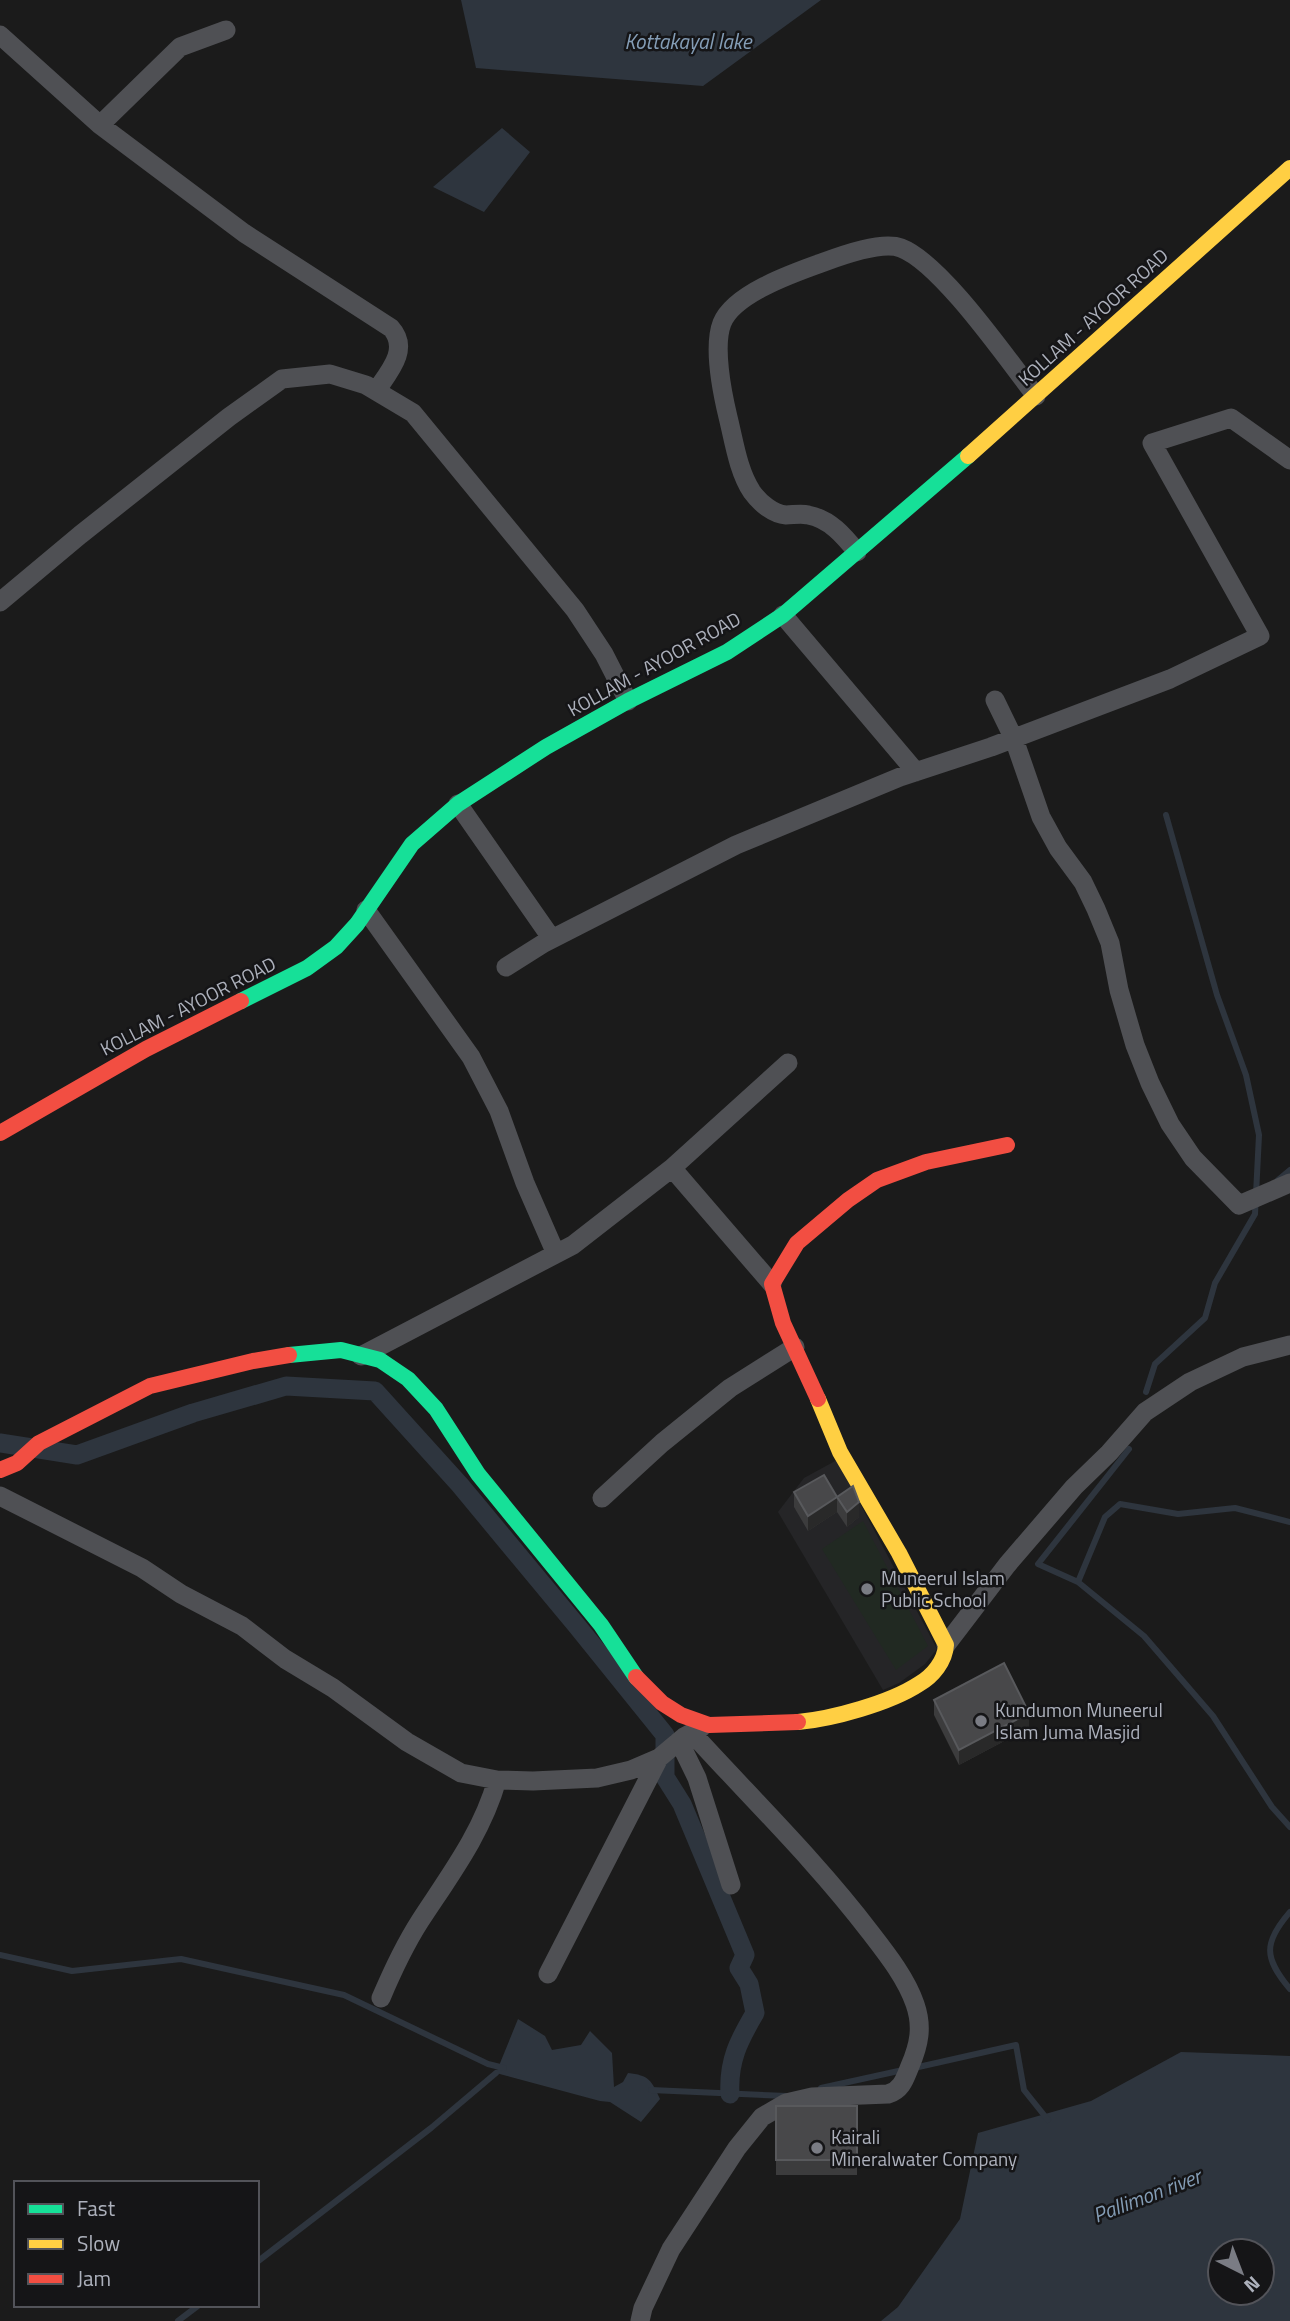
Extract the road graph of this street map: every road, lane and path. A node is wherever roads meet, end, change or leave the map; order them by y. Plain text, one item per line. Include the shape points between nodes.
1 (226, 30) dead end
2 (0, 35) edge
3 (100, 125) junction
4 (1290, 168) edge
5 (376, 391) junction
6 (1036, 396) junction
7 (1290, 460) edge
8 (857, 552) junction
9 (0, 602) edge
10 (783, 615) junction
11 (995, 700) dead end
12 (628, 701) junction
13 (1014, 738) junction
14 (916, 772) junction
15 (458, 804) junction
16 (366, 911) junction
17 (552, 939) junction
18 (506, 967) dead end
19 (788, 1063) dead end
20 (0, 1133) edge
21 (1007, 1145) dead end
22 (672, 1168) junction
23 (1290, 1183) edge
24 (556, 1254) junction
25 (772, 1284) junction
26 (1290, 1345) edge
27 (795, 1348) junction
28 (361, 1356) junction
29 (0, 1469) edge
30 (0, 1496) edge
31 (602, 1498) dead end
32 (946, 1645) junction
33 (679, 1744) junction
34 (498, 1780) junction
35 (731, 1885) dead end
36 (548, 1974) dead end
37 (381, 1998) dead end
38 (640, 2321) edge

1 - 3 street via 180,47
2 - 3 street
3 - 5 street via 244,233 391,328 400,348
4 - 6 street, KOLLAM - AYOOR ROAD
5 - 9 street via 330,374 282,379 219,424
5 - 12 street via 413,413 494,510 575,610
6 - 8 street, KOLLAM - AYOOR ROAD
6 - 8 street via 955,295 920,259 899,247 858,249 743,297 722,322 718,352 726,408 751,491 765,506 783,515 807,515 831,524
7 - 13 street via 1231,418 1152,443 1260,636 1170,679
8 - 10 street, KOLLAM - AYOOR ROAD
10 - 12 street, KOLLAM - AYOOR ROAD via 727,652
10 - 14 street
11 - 13 street
12 - 15 street, KOLLAM - AYOOR ROAD
13 - 14 street
13 - 23 street via 1041,817 1083,882 1110,943 1135,1045 1170,1124 1193,1158 1238,1205
14 - 17 street via 736,845
15 - 16 street, KOLLAM - AYOOR ROAD via 412,844
15 - 17 street
16 - 20 street, KOLLAM - AYOOR ROAD via 336,947 307,968 146,1049
16 - 24 street via 471,1057 499,1111
17 - 18 street
19 - 22 street
21 - 25 street via 926,1162 877,1180 796,1243
22 - 24 street
22 - 25 street
24 - 28 street
25 - 27 street
26 - 32 street via 1243,1357 1190,1382 1145,1412 1057,1506
27 - 31 street via 730,1388
27 - 32 street via 840,1452
28 - 29 street via 341,1350 298,1354 150,1386
28 - 33 street via 380,1360 408,1379 436,1409 478,1474 601,1625 629,1670 681,1715
30 - 34 street via 142,1568 242,1626 434,1758 461,1773
32 - 33 street via 938,1667 920,1684 861,1708 822,1720 782,1723
33 - 34 street via 631,1770 597,1778
33 - 35 street via 697,1778
33 - 36 street
33 - 38 street via 805,1853 848,1902 888,1955 915,2004 920,2033 919,2047 899,2089 888,2094 812,2097 786,2103 762,2117 671,2249
34 - 37 street via 482,1824 419,1922

